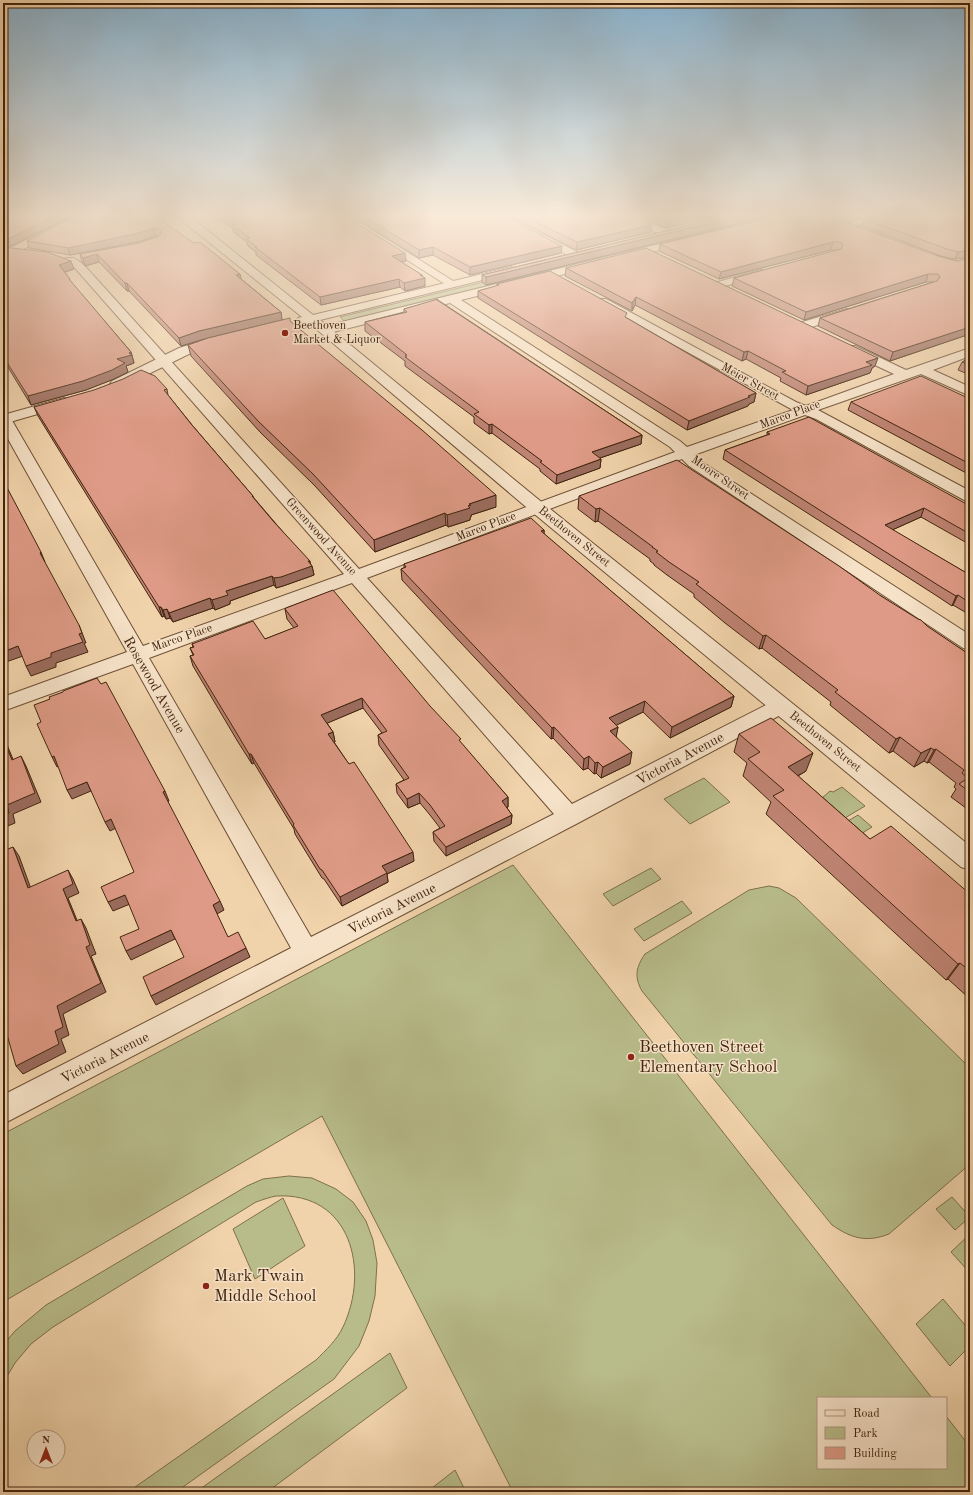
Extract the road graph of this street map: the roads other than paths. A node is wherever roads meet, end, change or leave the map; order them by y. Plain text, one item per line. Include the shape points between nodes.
1 (95, 284) edge
2 (266, 284) edge
3 (440, 284) edge
4 (476, 284) edge
5 (498, 284) edge
6 (723, 284) edge
7 (718, 285) joint
8 (452, 292) junction
9 (732, 292) edge
10 (592, 295) edge
11 (856, 309) edge
12 (310, 319) junction
13 (292, 323) edge
14 (325, 330) junction
15 (816, 332) edge
16 (227, 338) edge
17 (844, 345) edge
18 (970, 352) edge
19 (163, 360) junction
20 (921, 369) junction
21 (904, 374) junction
22 (105, 389) edge
23 (970, 392) edge
24 (77, 398) edge
25 (806, 410) junction
26 (4, 419) edge
27 (685, 453) junction
28 (970, 497) edge
29 (538, 508) junction
30 (356, 576) junction
31 (970, 644) edge
32 (136, 654) junction
33 (3, 704) edge
34 (781, 706) junction
35 (570, 816) junction
36 (970, 860) edge
37 (306, 953) junction
38 (3, 1110) edge

1 - 19 street, Greenwood Avenue
2 - 12 street, Beethoven Street
3 - 8 street, Moore Street
4 - 8 street
5 - 8 street
6 - 7 street
7 - 9 street
8 - 12 street
8 - 14 street
8 - 27 street, Moore Street
10 - 25 street, Meier Street
11 - 15 street via 799,324
12 - 13 street
12 - 14 street, Beethoven Street
14 - 29 street, Beethoven Street
16 - 19 street
17 - 21 street
18 - 20 street, Marco Place
19 - 22 street
19 - 30 street, Greenwood Avenue
20 - 21 street, Marco Place
20 - 23 street
21 - 25 street, Marco Place
24 - 26 street
25 - 27 street, Marco Place
25 - 28 street, Meier Street
26 - 32 street, Rosewood Avenue
27 - 29 street, Marco Place
27 - 31 street, Moore Street via 694,462
29 - 30 street, Marco Place
29 - 34 street, Beethoven Street
30 - 32 street, Marco Place
30 - 35 street, Greenwood Avenue
32 - 33 street, Marco Place
32 - 37 street, Rosewood Avenue
34 - 35 street, Victoria Avenue
34 - 36 street, Beethoven Street
35 - 37 street, Victoria Avenue
37 - 38 street, Victoria Avenue

